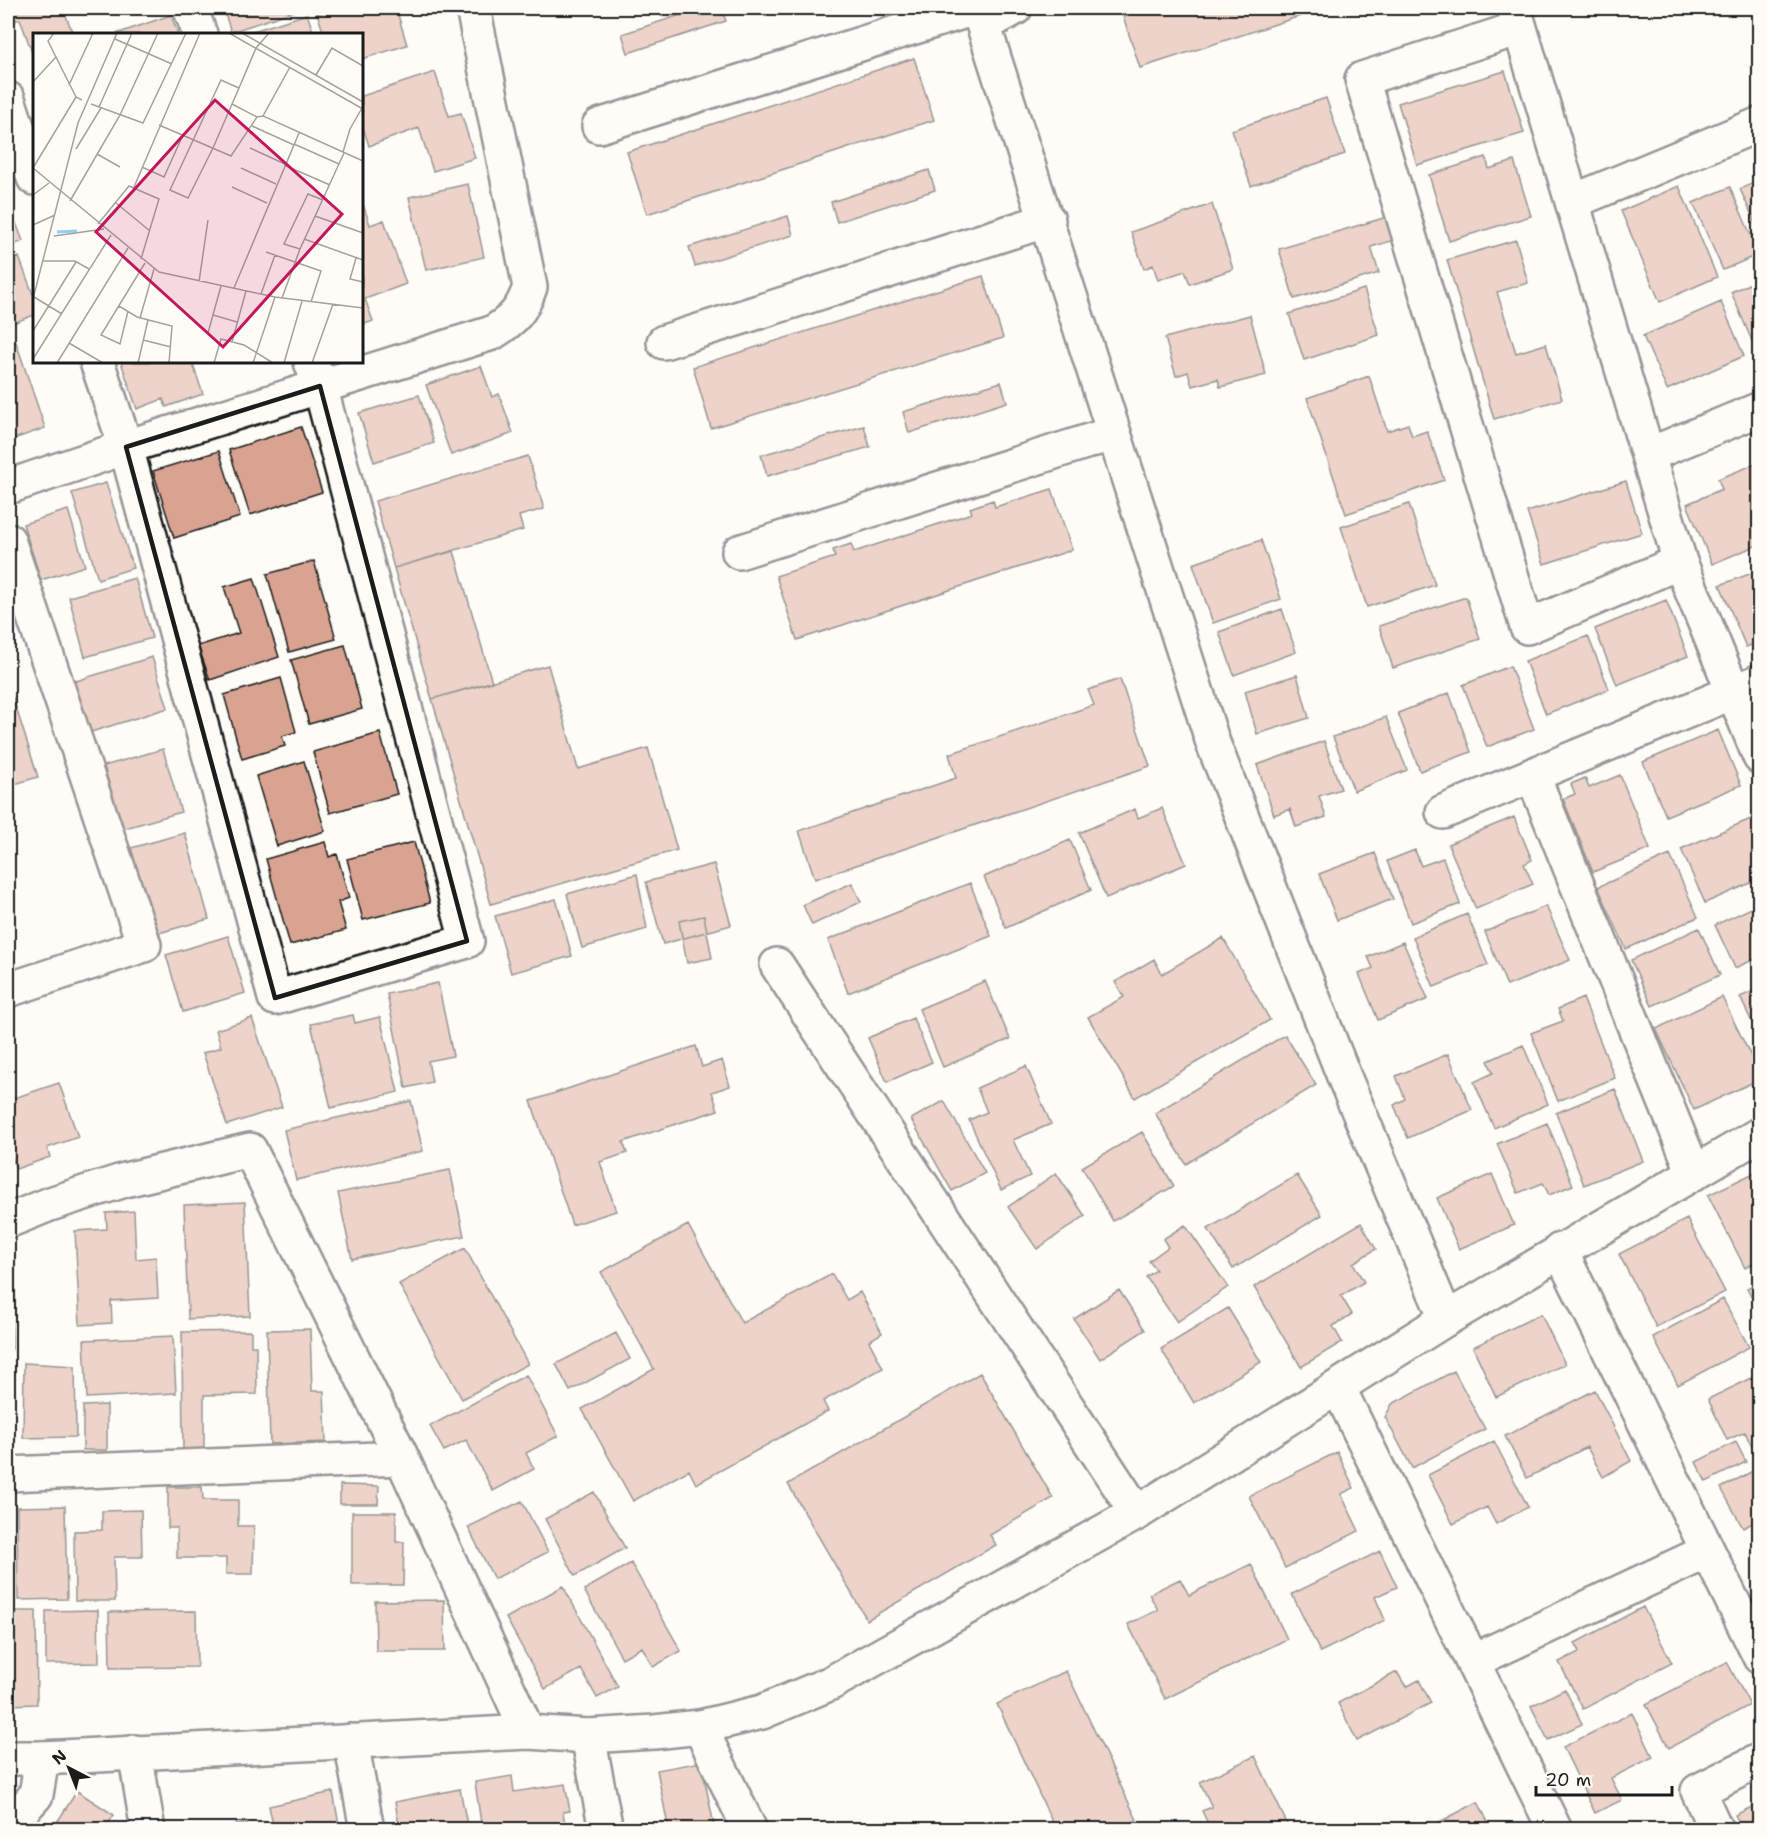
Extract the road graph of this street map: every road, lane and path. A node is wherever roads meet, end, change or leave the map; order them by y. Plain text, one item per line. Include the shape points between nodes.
1 (190, 8) edge
2 (473, 8) edge
3 (1015, 8) edge
4 (979, 13) edge
5 (1517, 18) edge
6 (200, 33) edge
7 (8, 99) edge
8 (1760, 124) edge
9 (599, 126) dead end
10 (33, 175) edge
11 (1572, 202) junction
12 (1048, 220) junction
13 (664, 342) dead end
14 (97, 363) edge
15 (316, 374) edge
16 (1760, 409) edge
17 (1114, 433) junction
18 (126, 447) junction
19 (1647, 455) junction
20 (8, 487) edge
21 (8, 540) edge
22 (739, 552) dead end
23 (1680, 562) junction
24 (1746, 686) edge
25 (1760, 757) edge
26 (1533, 776) junction
27 (1443, 812) dead end
28 (777, 965) dead end
29 (8, 990) edge
30 (1760, 1134) edge
31 (1694, 1173) junction
32 (8, 1221) edge
33 (1560, 1250) junction
34 (1446, 1319) junction
35 (1338, 1387) junction
36 (402, 1458) junction
37 (8, 1474) edge
38 (1137, 1513) junction
39 (1706, 1552) junction
40 (1760, 1657) edge
41 (1473, 1661) junction
42 (700, 1726) junction
43 (528, 1732) junction
44 (588, 1736) junction
45 (351, 1741) junction
46 (135, 1752) junction
47 (8, 1758) edge
48 (42, 1758) junction
49 (1760, 1760) edge
50 (8, 1826) edge
51 (148, 1830) edge
52 (367, 1830) edge
53 (606, 1830) edge
54 (750, 1830) edge
55 (1555, 1830) edge
56 (1716, 1830) edge

1 - 6 street
2 - 15 street via 530,287 524,304 511,321 492,333
3 - 4 street
4 - 9 street
4 - 12 street
5 - 11 street
5 - 23 street via 1362,79 1527,627
7 - 10 street
8 - 11 street
11 - 19 street
12 - 13 street
12 - 17 street
14 - 18 street
15 - 18 street
15 - 18 street via 467,941 275,998
16 - 19 street
17 - 22 street
17 - 34 street via 1213,743 1345,1079
18 - 20 street
19 - 23 street
21 - 29 street via 144,945
23 - 24 street
24 - 25 street
24 - 26 street
26 - 27 street
26 - 31 street
28 - 38 street
30 - 31 street
31 - 33 street
32 - 36 street via 125,1180 250,1150
33 - 34 street
33 - 39 street
34 - 35 street
35 - 38 street
35 - 41 street
36 - 37 street
36 - 43 street
38 - 42 street via 831,1683 762,1712
39 - 40 street
39 - 41 street
41 - 55 street
42 - 44 street
42 - 54 street
43 - 44 street
43 - 45 street
44 - 53 street
45 - 46 street
45 - 52 street
46 - 48 street
46 - 51 street
47 - 48 street
48 - 50 street via 36,1795
49 - 56 street via 1698,1791

